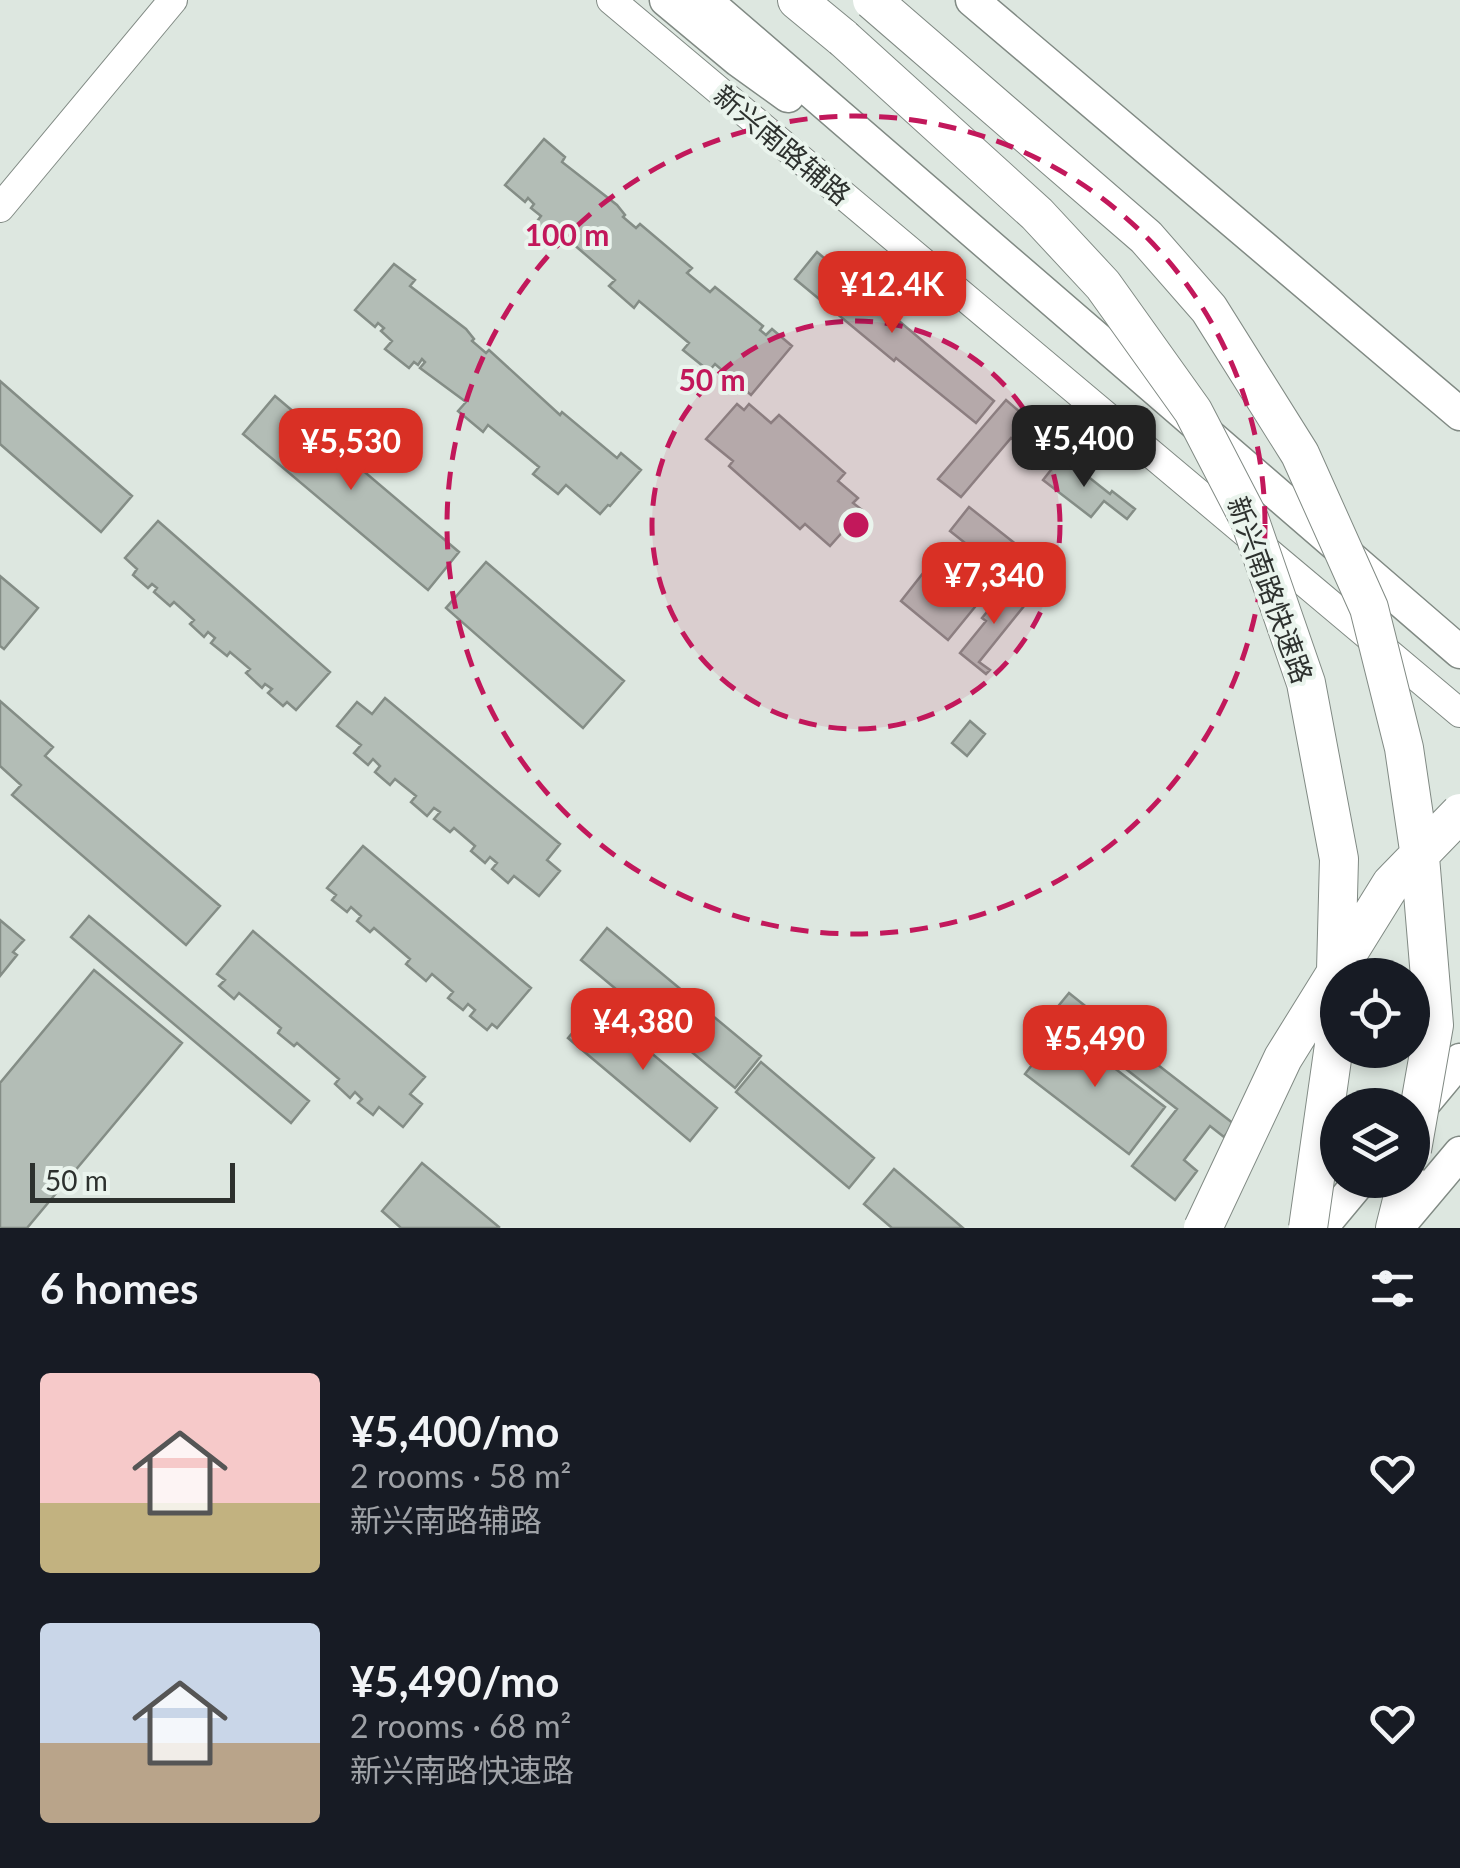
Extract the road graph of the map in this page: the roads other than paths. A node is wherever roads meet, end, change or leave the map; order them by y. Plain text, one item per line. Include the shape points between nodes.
1 (173, 0) edge
2 (611, 0) edge
3 (666, 0) edge
4 (705, 0) edge
5 (797, 0) edge
6 (872, 0) edge
7 (972, 0) edge
8 (0, 208) edge
9 (956, 216) junction
10 (1460, 414) edge
11 (1460, 652) edge
12 (1460, 713) edge
13 (1460, 813) edge
14 (1460, 1060) edge
15 (1423, 1088) edge
16 (1430, 1096) edge
17 (1460, 1153) edge
18 (1346, 1198) edge
19 (1403, 1198) edge
20 (1202, 1228) edge
21 (1308, 1228) edge
22 (1322, 1228) edge
23 (1396, 1228) edge

1 - 8 street
2 - 12 street, 新兴南路辅路
3 - 9 main road via 738,60
4 - 9 main road
5 - 21 highway, 新兴南路快速路, bridge via 1038,214 1103,285 1194,411 1250,520 1306,683 1339,859 1334,1046
6 - 15 highway, bridge via 1146,237 1209,310 1300,454 1369,608 1404,748 1434,1025
7 - 10 main road
9 - 11 main road
13 - 20 highway, bridge via 1391,884 1282,1058
14 - 16 main road
17 - 23 main road
18 - 22 main road
19 - 23 highway

